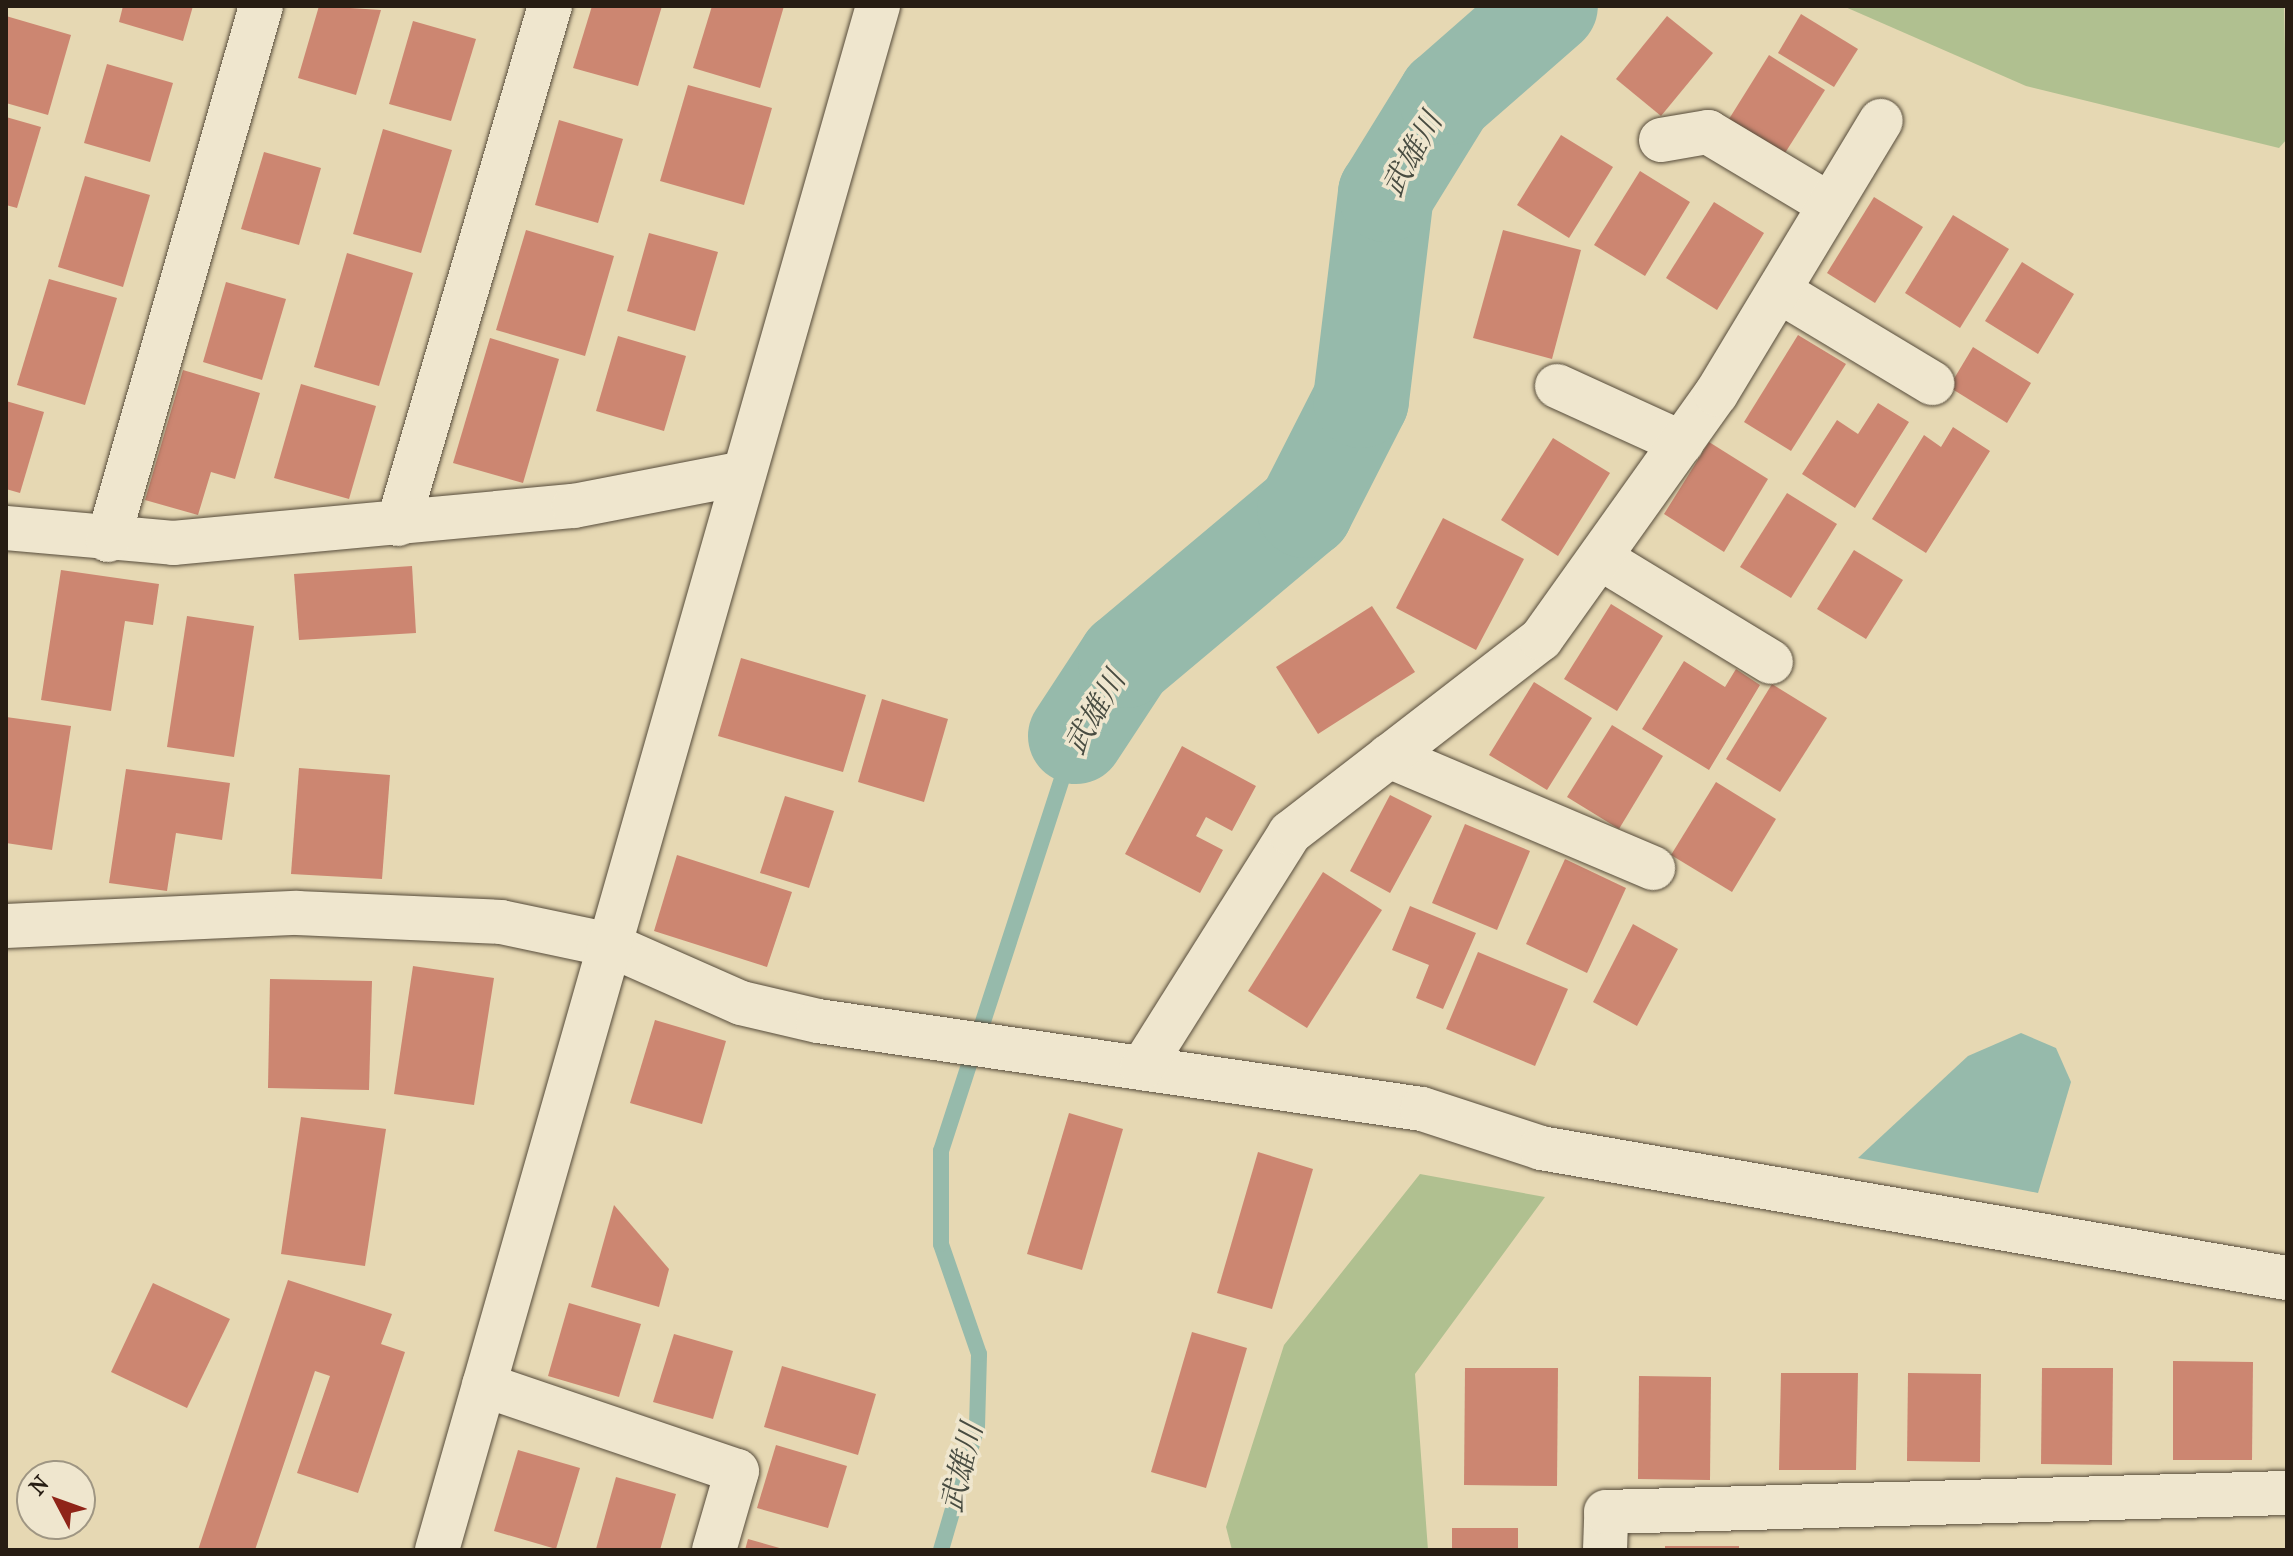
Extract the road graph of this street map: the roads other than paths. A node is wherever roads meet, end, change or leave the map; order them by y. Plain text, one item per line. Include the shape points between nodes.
1 (261, 6) edge
2 (550, 6) edge
3 (878, 6) edge
4 (1881, 121) dead end
5 (1661, 140) dead end
6 (1830, 205) junction
7 (1779, 291) junction
8 (1932, 383) dead end
9 (1557, 386) dead end
10 (1682, 443) junction
11 (744, 473) junction
12 (398, 524) junction
13 (6, 528) edge
14 (108, 540) junction
15 (1600, 558) junction
16 (1771, 662) dead end
17 (1389, 756) junction
18 (1653, 868) dead end
19 (6, 926) edge
20 (610, 945) junction
21 (1142, 1068) junction
22 (2287, 1278) edge
23 (484, 1385) junction
24 (2287, 1493) edge
25 (437, 1550) edge
26 (714, 1550) edge
27 (1605, 1550) edge

1 - 14 street
2 - 12 street
3 - 11 street
4 - 6 street
5 - 6 street via 1708,132
6 - 7 street
7 - 8 street
7 - 10 street
9 - 10 street
10 - 15 street
11 - 12 street via 574,506
11 - 20 street
12 - 14 street via 173,543
13 - 14 street
15 - 16 street
15 - 17 street via 1541,639
17 - 18 street
17 - 21 street via 1290,833
19 - 20 street via 297,913 501,922
20 - 21 street via 741,1003
20 - 23 street
21 - 22 street via 1422,1109 1541,1148
23 - 25 street
23 - 26 street via 737,1471
24 - 27 street via 1606,1512

